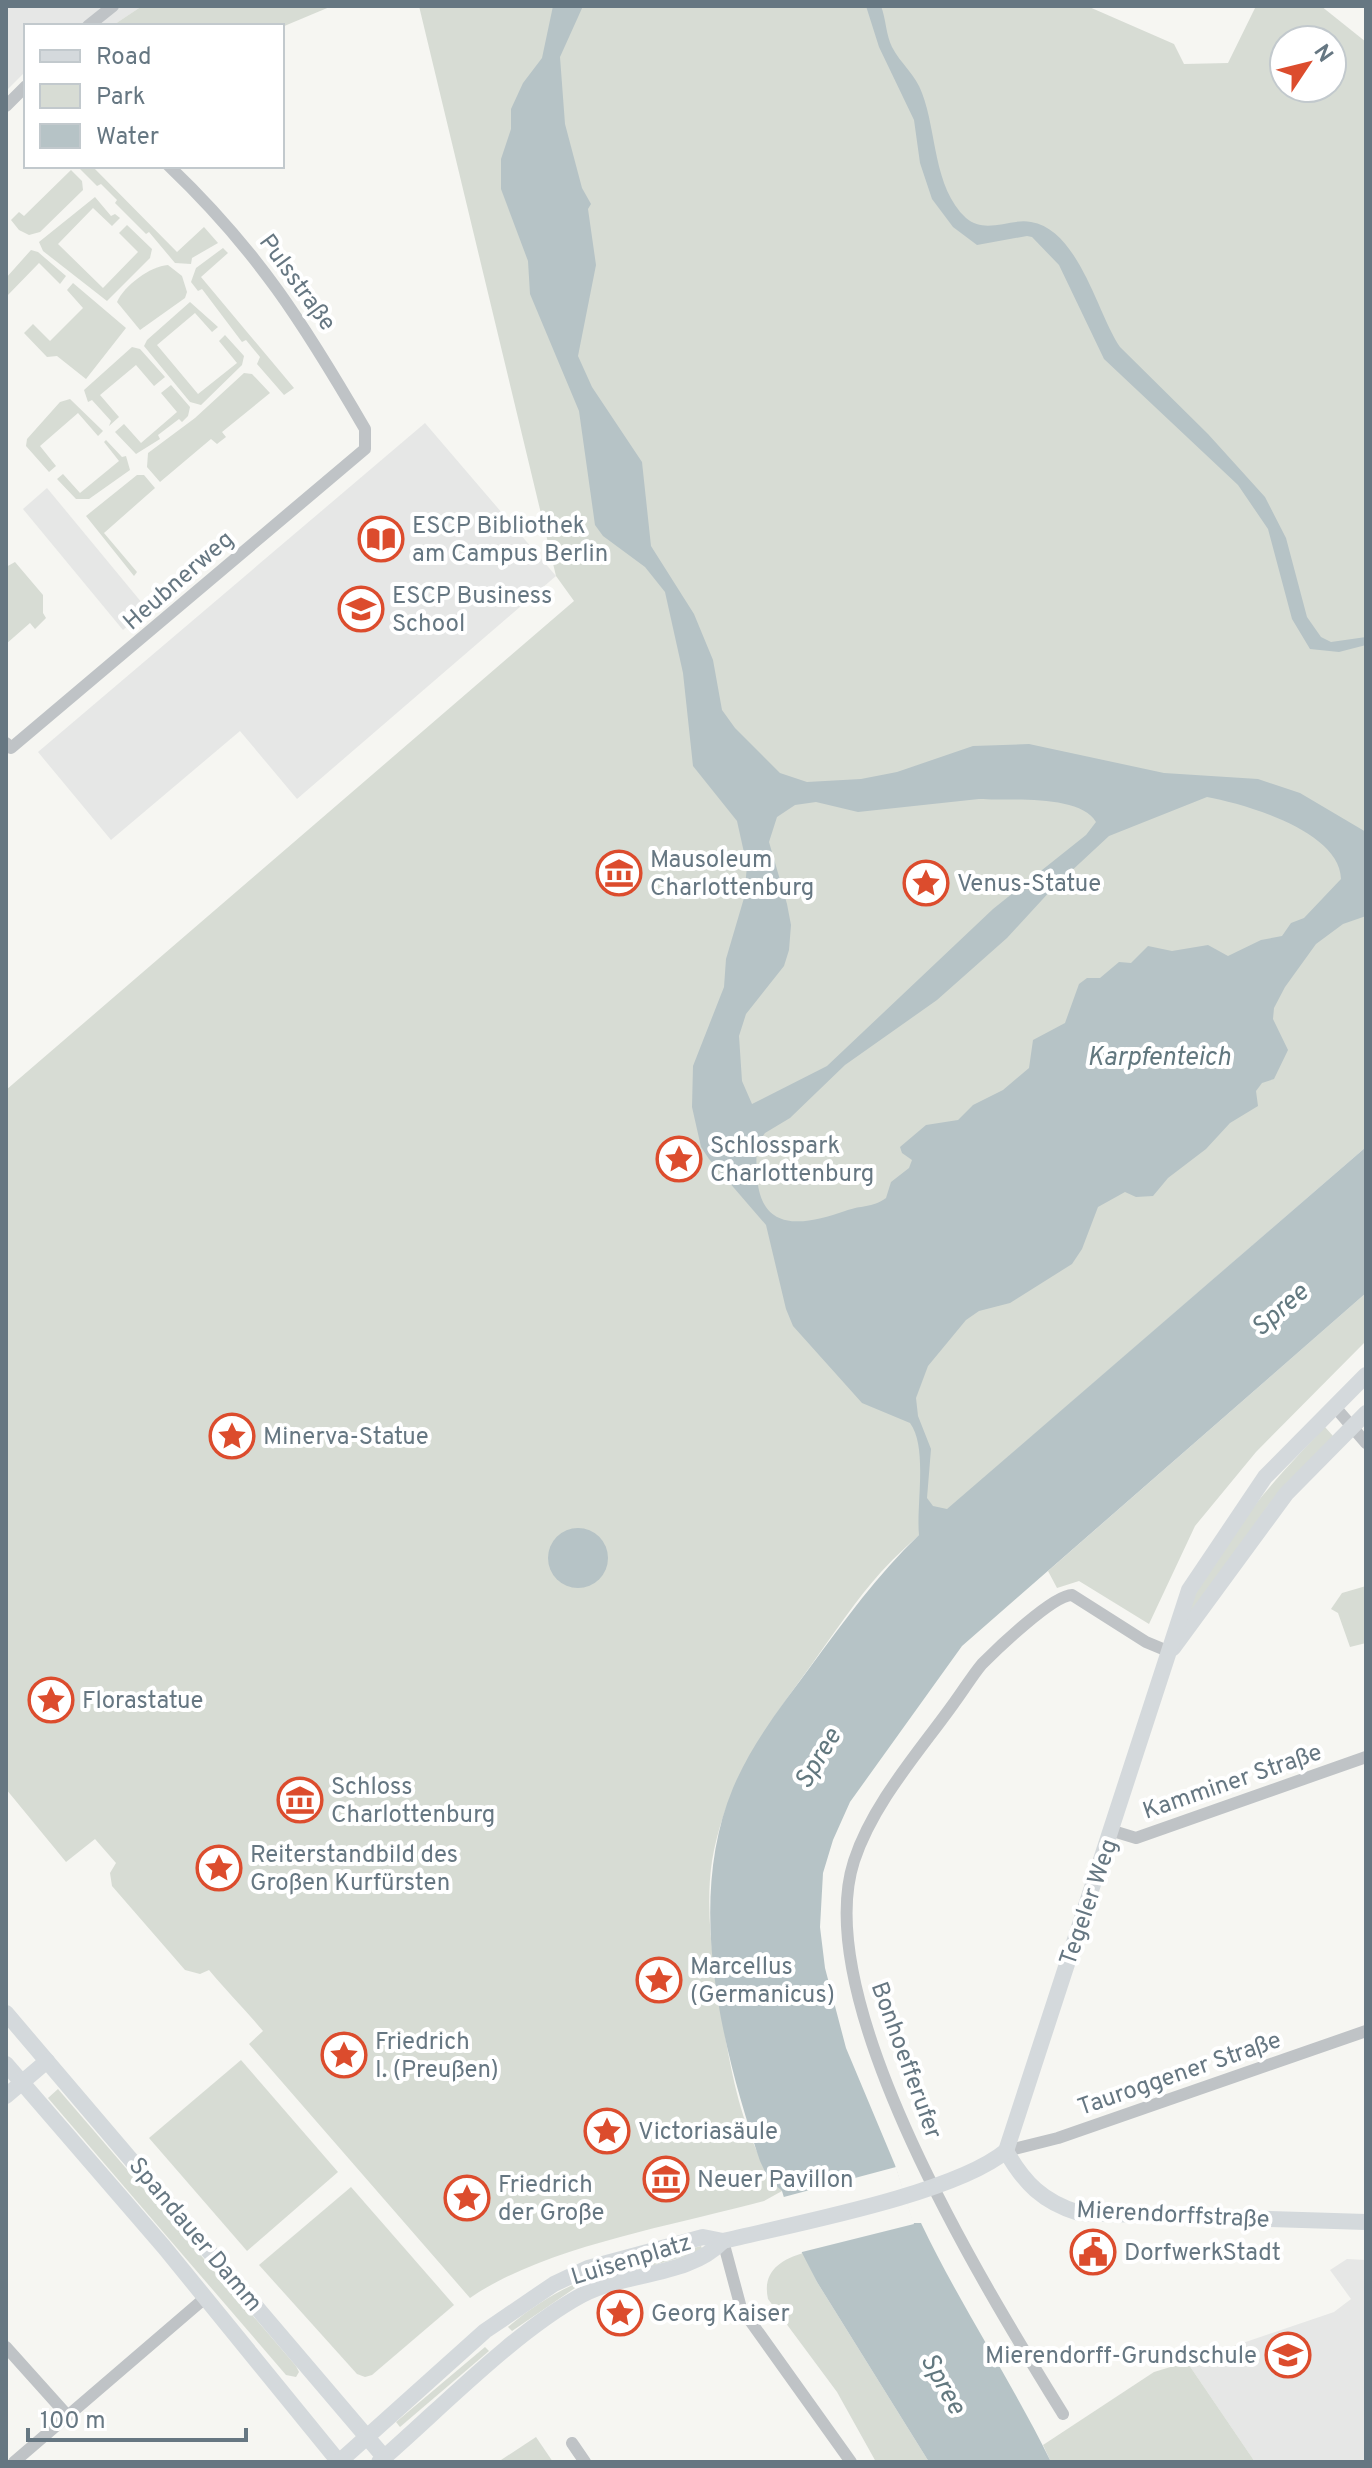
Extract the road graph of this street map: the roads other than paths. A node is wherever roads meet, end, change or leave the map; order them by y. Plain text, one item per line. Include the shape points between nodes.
1 (113, 6) edge
2 (90, 24) edge
3 (24, 88) edge
4 (6, 106) edge
5 (171, 168) edge
6 (367, 440) joint
7 (9, 746) edge
8 (1366, 1375) edge
9 (1335, 1407) junction
10 (1366, 1413) edge
11 (1353, 1426) junction
12 (1366, 1443) edge
13 (1170, 1652) junction
14 (1366, 1757) edge
15 (1113, 1831) junction
16 (6, 2013) edge
17 (1366, 2031) edge
18 (47, 2061) junction
19 (6, 2064) edge
20 (22, 2082) junction
21 (6, 2096) edge
22 (1006, 2151) junction
23 (933, 2186) junction
24 (1366, 2222) edge
25 (723, 2241) junction
26 (205, 2298) junction
27 (6, 2347) edge
28 (1063, 2414) dead end
29 (67, 2415) junction
30 (368, 2435) junction
31 (572, 2443) dead end
32 (383, 2460) edge
33 (14, 2462) edge
34 (339, 2462) edge
35 (585, 2462) edge
36 (851, 2462) edge

1 - 2 street
3 - 4 street
5 - 6 street, Pulsstraße via 234,231 283,293 343,388
6 - 7 street, Heubnerweg via 365,449
8 - 9 main road, Tegeler Weg
9 - 11 street
9 - 13 main road, Tegeler Weg via 1265,1477 1221,1539 1189,1590
10 - 11 main road, Tegeler Weg
11 - 12 street
11 - 13 main road, Tegeler Weg via 1286,1494
13 - 15 main road, Tegeler Weg
13 - 23 street, Bonhoefferufer via 1072,1595 1054,1601 982,1665 866,1831 848,1886 853,1977 874,2048
14 - 15 street, Kamminer Straße via 1136,1838
15 - 22 main road, Tegeler Weg
16 - 18 main road, Spandauer Damm
17 - 22 street, Tauroggener Straße via 1058,2138
18 - 20 main road
18 - 30 main road, Spandauer Damm
19 - 20 main road, Spandauer Damm
20 - 21 main road
20 - 26 main road, Spandauer Damm
22 - 23 main road
22 - 24 main road, Mierendorffstraße via 1020,2177 1047,2200 1079,2213
23 - 25 main road
23 - 28 street, Bonhoefferufer via 982,2281
25 - 30 main road, Luisenplatz via 703,2237 588,2268 554,2284 485,2331
25 - 32 main road, Luisenplatz via 708,2257 601,2286 569,2303
25 - 36 street via 741,2308
26 - 29 street
26 - 34 main road, Spandauer Damm
27 - 29 street
29 - 33 street
30 - 32 main road, Spandauer Damm
30 - 34 main road, Luisenplatz
31 - 35 street

